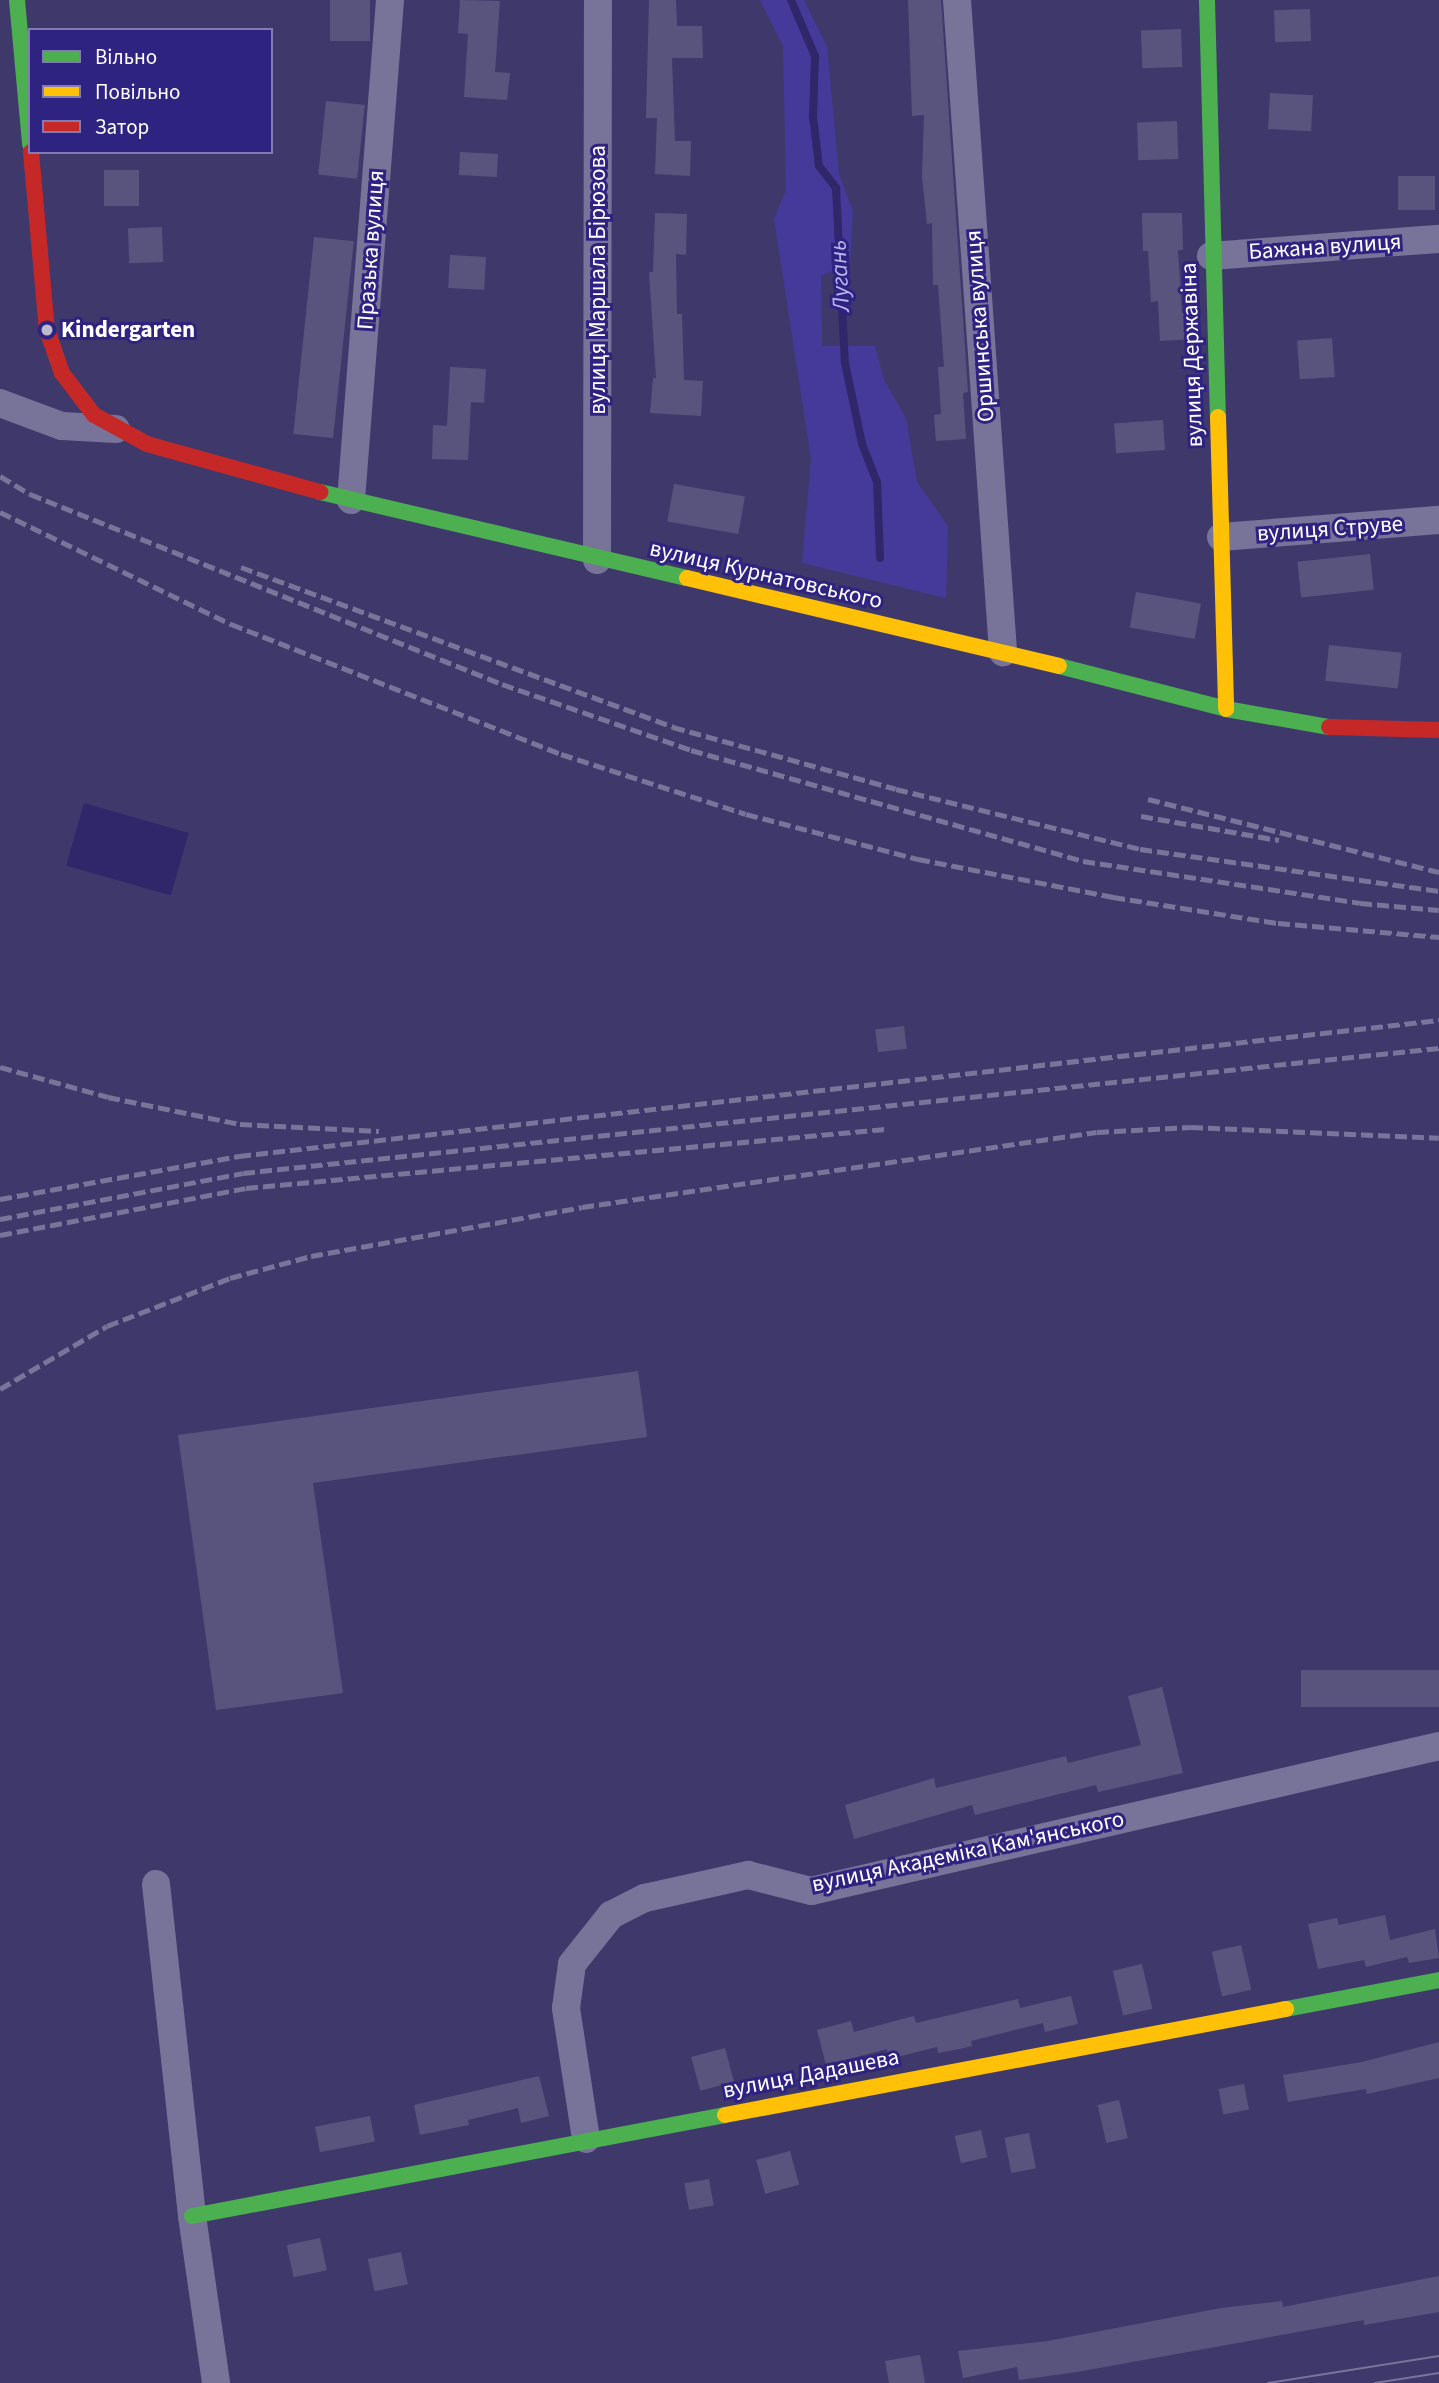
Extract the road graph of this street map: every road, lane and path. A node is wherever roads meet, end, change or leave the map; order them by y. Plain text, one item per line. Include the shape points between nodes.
1 (16, 0) edge
2 (390, 0) edge
3 (598, 0) edge
4 (957, 0) edge
5 (1207, 0) edge
6 (28, 123) edge
7 (30, 154) edge
8 (1439, 239) edge
9 (1211, 256) junction
10 (0, 403) edge
11 (106, 422) junction
12 (351, 500) junction
13 (1439, 520) edge
14 (1221, 537) junction
15 (597, 560) junction
16 (1003, 652) junction
17 (1226, 709) junction
18 (1439, 730) edge
19 (1439, 1746) edge
20 (156, 1884) dead end
21 (1439, 1980) edge
22 (586, 2139) junction
23 (192, 2216) junction
24 (216, 2383) edge

1 - 6 street
2 - 12 street, Празька вулиця
3 - 15 street, вулиця Маршала Бірюзова
4 - 16 street, Оршинська вулиця
5 - 9 street, вулиця Державіна
7 - 11 street via 47,330 62,373
8 - 9 street, Бажана вулиця
9 - 14 street, вулиця Державіна
10 - 11 street via 62,426
11 - 12 street, вулиця Курнатовського via 183,456
12 - 15 street, вулиця Курнатовського
13 - 14 street, вулиця Струве
14 - 17 street, вулиця Державіна
15 - 16 street, вулиця Курнатовського
16 - 17 street, вулиця Курнатовського
17 - 18 street, вулиця Курнатовського via 1343,730
19 - 22 street, вулиця Академіка Кам'янського via 811,1891 748,1875 645,1898 611,1915 572,1964 566,2008
20 - 23 street
21 - 22 street, вулиця Дадашева
22 - 23 street, вулиця Дадашева
23 - 24 street

